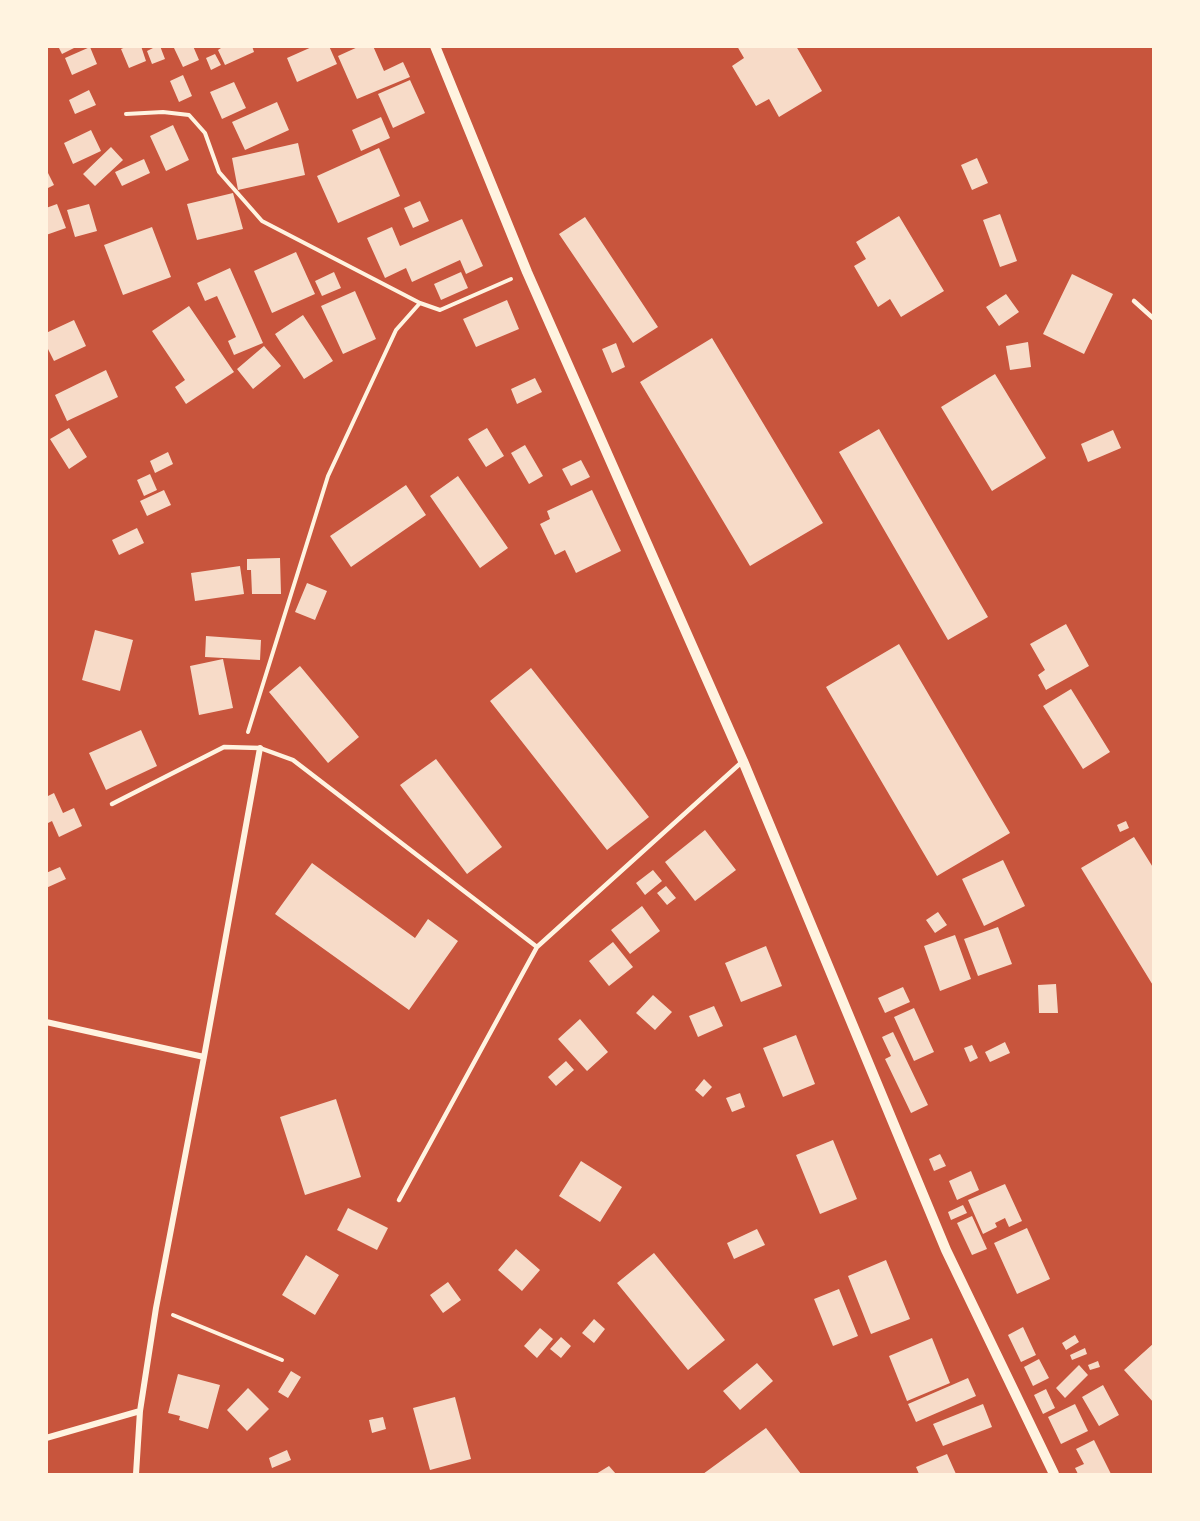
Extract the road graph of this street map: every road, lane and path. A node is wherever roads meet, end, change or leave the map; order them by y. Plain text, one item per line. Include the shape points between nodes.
1 (435, 46) edge
2 (126, 114) dead end
3 (527, 273) junction
4 (1134, 301) dead end
5 (420, 303) junction
6 (1154, 319) edge
7 (243, 747) junction
8 (260, 748) junction
9 (743, 761) junction
10 (112, 804) dead end
11 (537, 947) junction
12 (46, 1022) edge
13 (204, 1057) junction
14 (399, 1200) dead end
15 (156, 1308) junction
16 (282, 1360) dead end
17 (140, 1411) junction
18 (46, 1438) edge
19 (136, 1474) edge
20 (1054, 1474) edge

1 - 3 street
2 - 5 path via 163,112 189,116 205,133 219,172 262,221
3 - 5 path via 440,310
3 - 9 street
4 - 6 lane
5 - 7 path via 396,330 328,476
7 - 8 lane
7 - 10 lane via 225,747
8 - 11 lane via 293,759
8 - 13 street
9 - 11 lane
9 - 20 street via 946,1250
11 - 14 lane
12 - 13 street
13 - 15 street
15 - 16 path
15 - 17 street
17 - 18 street
17 - 19 street

